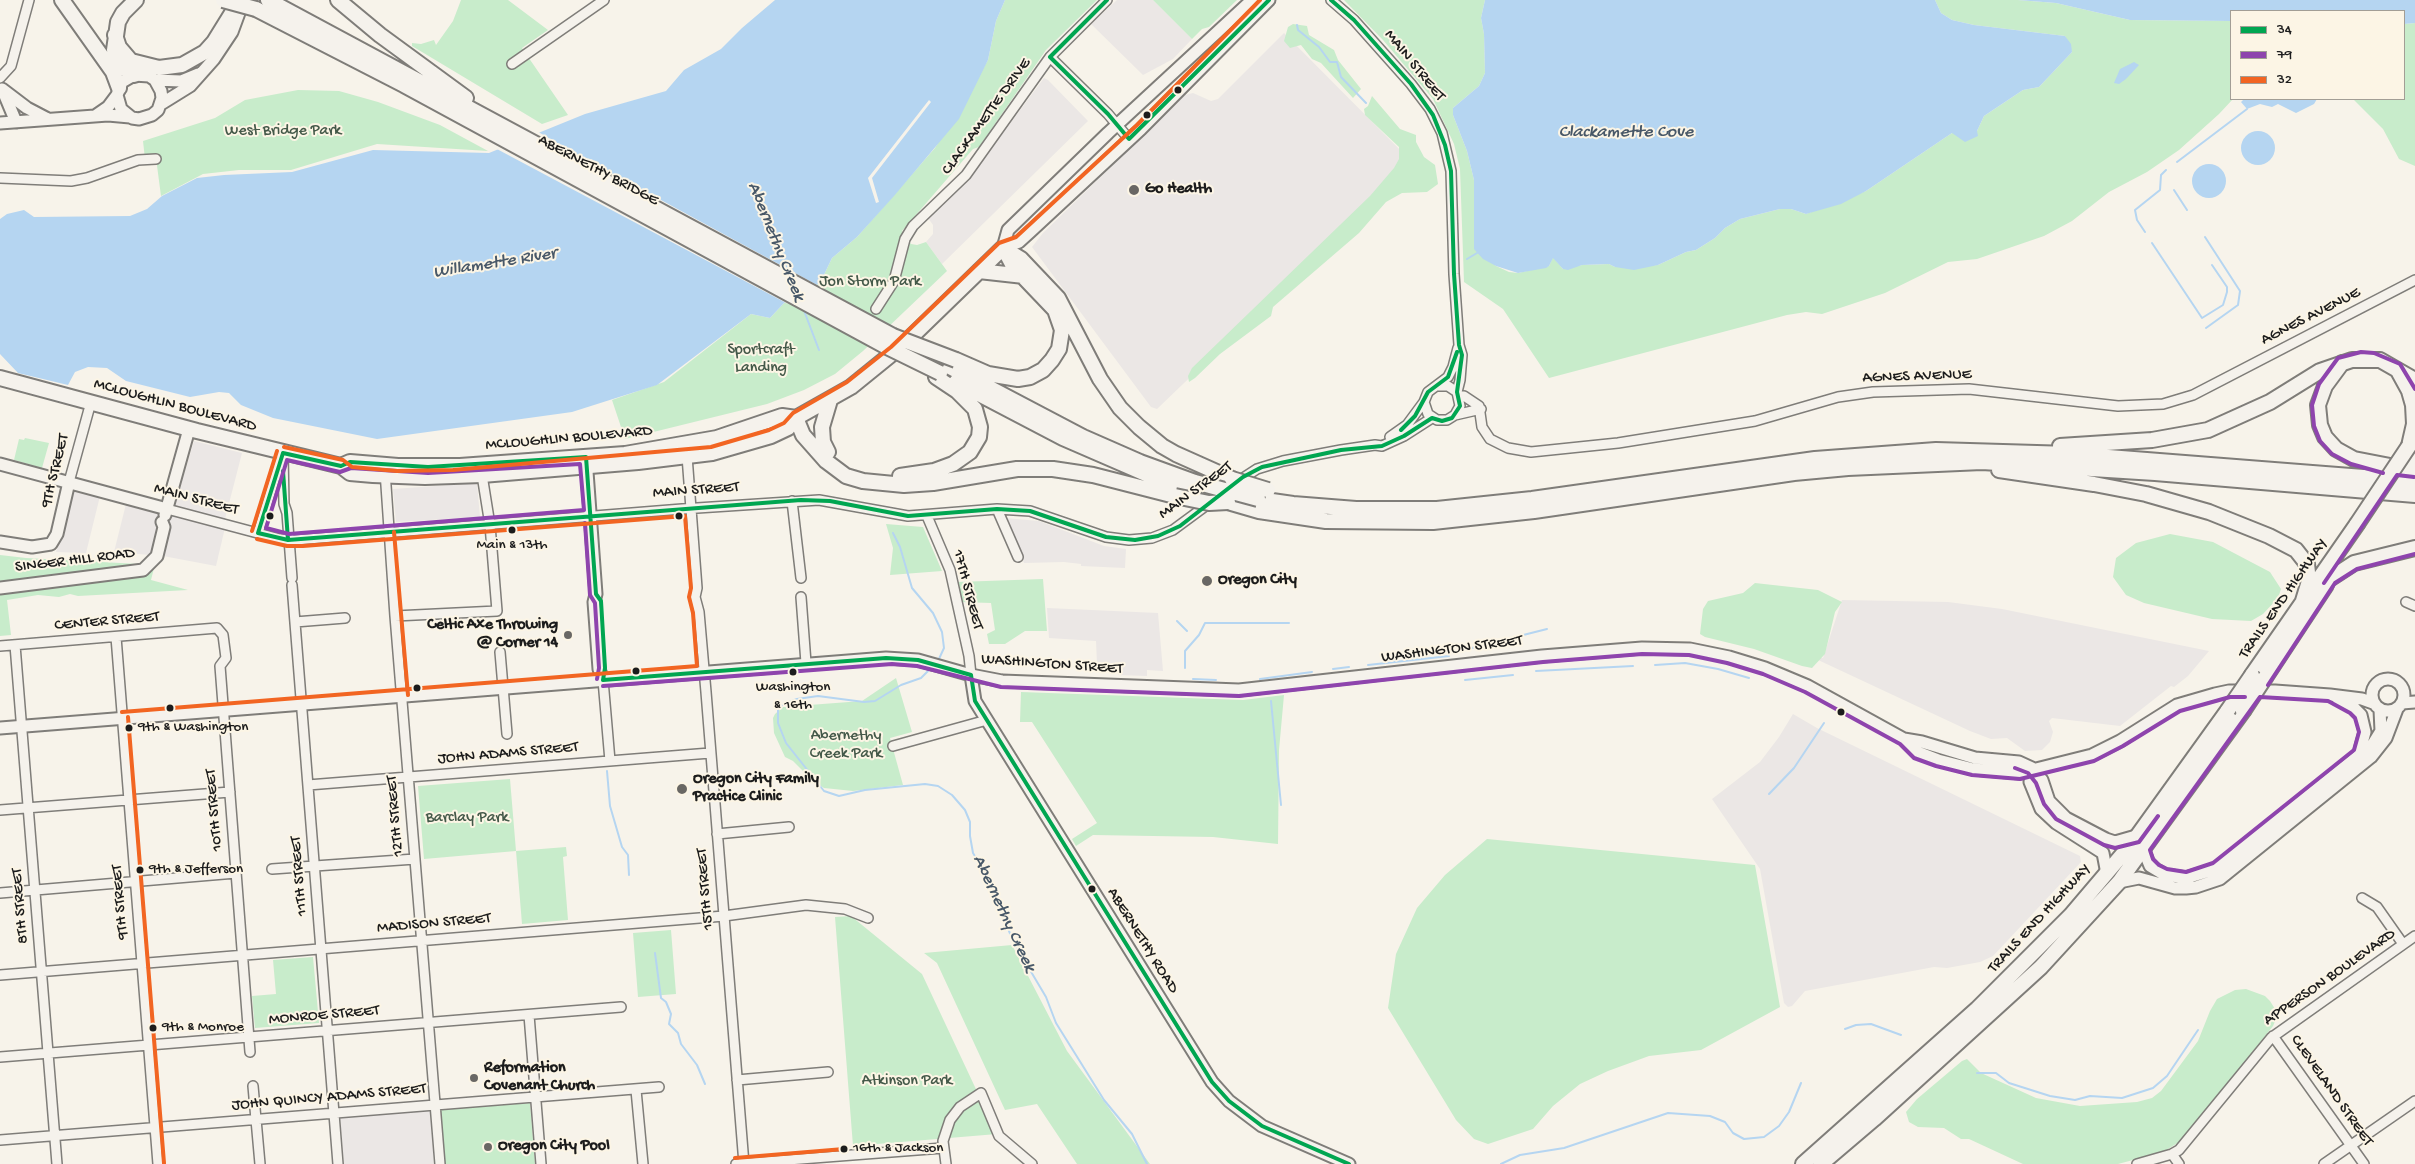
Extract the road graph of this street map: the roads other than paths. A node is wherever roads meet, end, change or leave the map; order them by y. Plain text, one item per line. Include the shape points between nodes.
1 (29, 0) edge
2 (62, 0) edge
3 (136, 0) edge
4 (223, 0) edge
5 (239, 0) edge
6 (244, 0) edge
7 (268, 0) edge
8 (338, 0) edge
9 (1107, 0) edge
10 (1252, 0) edge
11 (1269, 0) edge
12 (1331, 0) edge
13 (599, 1) edge
14 (256, 8) junction
15 (115, 35) junction
16 (1050, 57) junction
17 (512, 64) dead end
18 (202, 72) junction
19 (134, 75) junction
20 (155, 80) junction
21 (1, 84) edge
22 (118, 92) junction
23 (161, 104) junction
24 (0, 116) edge
25 (95, 116) junction
26 (132, 118) junction
27 (49, 119) junction
28 (494, 120) junction
29 (16, 122) junction
30 (0, 123) edge
31 (1118, 125) junction
32 (1129, 139) junction
33 (156, 159) dead end
34 (0, 178) edge
35 (1003, 248) junction
36 (979, 271) junction
37 (1024, 276) junction
38 (2415, 280) edge
39 (876, 309) dead end
40 (890, 341) junction
41 (1459, 345) junction
42 (2342, 363) junction
43 (945, 369) junction
44 (2397, 369) junction
45 (0, 378) edge
46 (2415, 380) edge
47 (1437, 386) junction
48 (1458, 394) junction
49 (830, 400) junction
50 (89, 401) junction
51 (1424, 402) junction
52 (1480, 409) junction
53 (1456, 415) junction
54 (796, 418) junction
55 (1432, 418) junction
56 (188, 429) junction
57 (1375, 445) junction
58 (2413, 445) edge
59 (1994, 450) junction
60 (828, 452) junction
61 (283, 453) junction
62 (687, 456) junction
63 (586, 462) junction
64 (1982, 462) junction
65 (0, 464) edge
66 (385, 471) junction
67 (2415, 471) edge
68 (482, 475) junction
69 (2415, 481) edge
70 (69, 482) junction
71 (1179, 493) junction
72 (1263, 494) junction
73 (2415, 495) edge
74 (792, 501) junction
75 (167, 509) junction
76 (691, 509) junction
77 (997, 509) junction
78 (590, 516) junction
79 (927, 516) junction
80 (2362, 524) junction
81 (490, 525) junction
82 (258, 533) junction
83 (388, 533) junction
84 (288, 540) junction
85 (0, 542) edge
86 (2415, 548) edge
87 (1018, 557) dead end
88 (801, 578) dead end
89 (2331, 578) junction
90 (0, 588) edge
91 (801, 596) dead end
92 (2406, 602) dead end
93 (2415, 606) edge
94 (2302, 609) junction
95 (394, 616) junction
96 (345, 618) dead end
97 (295, 622) junction
98 (217, 628) joint
99 (116, 637) junction
100 (15, 645) junction
101 (0, 646) edge
102 (500, 652) dead end
103 (806, 663) junction
104 (704, 672) junction
105 (2261, 672) junction
106 (971, 675) junction
107 (603, 680) junction
108 (2402, 687) junction
109 (503, 688) junction
110 (2373, 688) junction
111 (2415, 692) edge
112 (2330, 695) junction
113 (402, 696) junction
114 (2415, 702) edge
115 (301, 703) junction
116 (2377, 706) junction
117 (2400, 706) junction
118 (223, 709) junction
119 (122, 718) junction
120 (987, 720) junction
121 (22, 726) junction
122 (0, 728) edge
123 (507, 734) dead end
124 (893, 746) dead end
125 (710, 753) junction
126 (2359, 754) junction
127 (610, 761) junction
128 (2032, 768) junction
129 (408, 777) junction
130 (308, 785) junction
131 (230, 792) junction
132 (128, 799) junction
133 (28, 807) junction
134 (0, 810) edge
135 (789, 827) dead end
136 (717, 834) junction
137 (2136, 836) junction
138 (2143, 849) junction
139 (415, 859) junction
140 (314, 866) junction
141 (272, 869) dead end
142 (236, 873) junction
143 (2107, 874) junction
144 (135, 880) junction
145 (2119, 882) junction
146 (35, 890) junction
147 (0, 893) edge
148 (2362, 898) dead end
149 (724, 916) junction
150 (868, 918) dead end
151 (2415, 936) edge
152 (421, 940) junction
153 (2402, 944) junction
154 (320, 949) junction
155 (243, 954) junction
156 (142, 963) junction
157 (42, 971) junction
158 (0, 975) edge
159 (621, 1007) dead end
160 (529, 1015) junction
161 (428, 1023) junction
162 (327, 1030) junction
163 (2273, 1036) junction
164 (249, 1037) junction
165 (149, 1045) junction
166 (250, 1052) dead end
167 (49, 1053) junction
168 (0, 1057) edge
169 (828, 1072) dead end
170 (737, 1080) junction
171 (253, 1086) dead end
172 (659, 1087) dead end
173 (636, 1090) junction
174 (536, 1096) junction
175 (2415, 1100) edge
176 (435, 1105) junction
177 (334, 1113) junction
178 (256, 1119) junction
179 (155, 1127) junction
180 (55, 1135) junction
181 (0, 1140) edge
182 (2351, 1145) junction
183 (943, 1148) junction
184 (2172, 1154) junction
185 (845, 1160) edge
186 (57, 1164) edge
187 (158, 1164) edge
188 (260, 1164) edge
189 (338, 1164) edge
190 (440, 1164) edge
191 (541, 1164) edge
192 (643, 1164) edge
193 (736, 1164) edge
194 (744, 1164) edge
195 (946, 1164) edge
196 (1032, 1164) edge
197 (1348, 1164) edge
198 (1803, 1164) edge
199 (1821, 1164) edge
200 (2136, 1164) edge
201 (2179, 1164) edge
202 (2324, 1164) edge
203 (2364, 1164) edge

1 - 21 street via 11,66
2 - 22 highway via 113,72
3 - 15 highway via 123,13
4 - 14 highway, bridge
5 - 14 highway, ABERNETHY BRIDGE, bridge
5 - 15 highway via 214,42 200,55 182,64 159,68 132,61 119,47
6 - 18 main road via 228,38
7 - 28 highway, ABERNETHY BRIDGE
8 - 28 highway
9 - 16 street, CLACKAMETTE DRIVE
10 - 31 main road, MCLOUGHLIN BOULEVARD
11 - 32 main road, MCLOUGHLIN BOULEVARD
12 - 41 street, MAIN STREET via 1354,20 1407,78 1442,133 1451,170
13 - 17 street
14 - 40 highway, ABERNETHY BRIDGE
15 - 19 highway via 117,58
16 - 31 street
16 - 39 street, CLACKAMETTE DRIVE via 966,176 910,230 894,281
18 - 20 main road via 181,81
18 - 23 main road via 190,86
19 - 20 main road via 149,76
19 - 22 main road
20 - 23 main road via 161,91
21 - 24 main road via 3,107
21 - 27 main road via 26,108
21 - 29 main road
22 - 25 main road via 108,107
22 - 26 main road via 121,109
23 - 26 main road via 146,118
25 - 26 main road
25 - 27 main road
27 - 29 main road
28 - 40 highway, ABERNETHY BRIDGE
29 - 30 main road
31 - 32 street
31 - 35 main road, MCLOUGHLIN BOULEVARD via 1008,230
32 - 35 main road, MCLOUGHLIN BOULEVARD via 1019,242
33 - 34 street via 138,160 71,181
35 - 36 highway, MCLOUGHLIN BOULEVARD
35 - 37 highway via 1013,266
35 - 72 highway, bridge via 1021,259 1058,298 1089,362 1120,408 1138,427 1162,446
36 - 37 highway
36 - 49 highway, MCLOUGHLIN BOULEVARD via 882,362
37 - 43 highway via 1052,305 1058,316 1062,337 1052,360 1037,374 1011,379
38 - 52 street, AGNES AVENUE via 2193,395 2163,404 2118,406 1969,389 1873,392 1846,395 1755,421 1610,444 1531,452 1508,448 1490,439 1482,426
40 - 43 highway, ABERNETHY BRIDGE, bridge
41 - 47 street, MAIN STREET via 1451,372
41 - 48 street, MAIN STREET via 1462,365
42 - 44 highway via 2372,358
42 - 59 highway via 2320,371 2250,413 2194,433 2152,440
42 - 67 highway via 2325,386 2318,404 2325,437 2336,449 2354,459
43 - 60 highway via 978,418 976,446 963,459 934,471 901,476 856,472
43 - 71 highway via 1062,438
43 - 72 highway, bridge via 1101,445 1195,482
44 - 46 highway
44 - 58 highway via 2414,406
45 - 50 highway, MCLOUGHLIN BOULEVARD
47 - 48 street via 1448,386
47 - 51 street, MAIN STREET via 1428,392
48 - 52 street
48 - 53 street, MAIN STREET via 1460,406
49 - 54 highway, MCLOUGHLIN BOULEVARD
49 - 60 highway via 822,427 823,442
50 - 56 highway, MCLOUGHLIN BOULEVARD
50 - 70 street, 9TH STREET
51 - 55 street
51 - 57 street, MAIN STREET via 1407,425
52 - 53 street
53 - 55 street, MAIN STREET via 1442,421
54 - 60 highway
54 - 62 highway, MCLOUGHLIN BOULEVARD via 788,428 764,439
54 - 63 highway, MCLOUGHLIN BOULEVARD via 782,416 735,434
54 - 71 highway via 803,435 826,461 846,476 863,481 904,485 1000,471 1053,469
55 - 57 street, MAIN STREET via 1392,442
56 - 61 highway, MCLOUGHLIN BOULEVARD
56 - 75 main road
57 - 77 street, MAIN STREET via 1283,461 1257,469 1180,526 1152,538 1113,538 1038,513
58 - 80 highway, TRAILS END HIGHWAY
59 - 69 highway
59 - 72 highway via 1842,456 1476,506 1390,511 1324,508 1309,498
61 - 66 highway, MCLOUGHLIN BOULEVARD via 341,466 350,472
61 - 82 street
61 - 84 street, 11TH STREET
62 - 63 highway, MCLOUGHLIN BOULEVARD
62 - 76 street, 15TH STREET
63 - 66 highway, MCLOUGHLIN BOULEVARD
63 - 68 highway, MCLOUGHLIN BOULEVARD
63 - 78 main road
64 - 71 highway via 1821,470 1433,522 1326,520 1246,508
64 - 73 highway via 2155,472
64 - 94 highway via 2002,472 2094,484 2176,502 2269,536 2296,550 2307,564 2309,581
65 - 70 main road, MAIN STREET
66 - 68 highway, MCLOUGHLIN BOULEVARD
66 - 83 street, 12TH STREET
68 - 81 street
70 - 75 main road, MAIN STREET
70 - 85 main road, 9TH STREET via 57,534 49,545 32,547
74 - 76 street, MAIN STREET
74 - 79 street, MAIN STREET via 830,501 898,515
74 - 88 street
75 - 82 street, MAIN STREET
75 - 90 main road, SINGER HILL ROAD via 151,555 153,560 145,569
76 - 78 street, MAIN STREET
76 - 104 street, 15TH STREET via 695,596
77 - 79 street, MAIN STREET
77 - 87 street
78 - 81 street, MAIN STREET
78 - 107 main road via 596,594 601,601
79 - 106 street, 17TH STREET via 950,570
80 - 89 highway, TRAILS END HIGHWAY
80 - 94 highway, TRAILS END HIGHWAY
81 - 83 street, MAIN STREET
81 - 95 street via 497,611
82 - 84 street, MAIN STREET
83 - 84 street, MAIN STREET
83 - 95 street, 12TH STREET
84 - 97 street, 11TH STREET
86 - 89 highway via 2354,563
89 - 94 highway, TRAILS END HIGHWAY
91 - 103 street
92 - 93 street
94 - 105 highway, TRAILS END HIGHWAY
95 - 113 street, 12TH STREET
96 - 97 street
97 - 115 street, 11TH STREET
98 - 99 street, CENTER STREET
98 - 118 street, 10TH STREET via 223,635 226,658 220,666
99 - 100 street, CENTER STREET
99 - 119 street, 9TH STREET
100 - 101 street, CENTER STREET
100 - 121 street, 8TH STREET
102 - 109 street
103 - 104 main road, WASHINGTON STREET
103 - 106 main road, WASHINGTON STREET via 892,658 918,660
104 - 107 main road, WASHINGTON STREET
104 - 125 street, 15TH STREET
105 - 137 highway, TRAILS END HIGHWAY, bridge via 2228,710
105 - 138 highway, TRAILS END HIGHWAY, bridge via 2243,711
106 - 120 main road, ABERNETHY ROAD via 973,698
106 - 128 main road, WASHINGTON STREET via 1040,684 1247,690 1542,656 1642,648 1690,649 1765,668 1808,686 1904,739 1960,756 2019,762
107 - 109 main road, WASHINGTON STREET
107 - 127 street
108 - 110 main road via 2395,680 2384,679
108 - 111 main road
108 - 117 main road via 2404,695
109 - 113 main road, WASHINGTON STREET
109 - 123 street
110 - 112 main road, WASHINGTON STREET
110 - 116 main road
112 - 116 main road, WASHINGTON STREET via 2362,699
112 - 126 main road via 2362,715 2365,732
112 - 128 main road, WASHINGTON STREET via 2229,691 2198,698 2177,705 2092,755
113 - 115 main road, WASHINGTON STREET
113 - 129 street, 12TH STREET
114 - 117 main road
115 - 118 main road, WASHINGTON STREET
115 - 130 street, 11TH STREET
116 - 117 main road via 2389,712
116 - 126 main road via 2380,731 2373,744
117 - 145 main road via 2386,738 2371,757 2220,878 2196,888 2175,888 2139,878
118 - 119 main road, WASHINGTON STREET
118 - 131 street, 10TH STREET
119 - 121 main road, WASHINGTON STREET
119 - 132 street, 9TH STREET
120 - 124 street
120 - 197 main road, ABERNETHY ROAD via 1217,1088 1237,1109 1262,1126
121 - 122 main road, WASHINGTON STREET
121 - 133 street, 8TH STREET
125 - 127 street, JOHN ADAMS STREET
125 - 136 street, 15TH STREET
126 - 138 main road via 2216,869 2186,878 2165,875 2150,866
127 - 129 street, JOHN ADAMS STREET
128 - 137 main road via 2042,780 2050,801 2066,818 2115,842
128 - 143 main road via 2030,782 2041,809 2056,823 2103,853
129 - 130 street, JOHN ADAMS STREET
129 - 139 street, 12TH STREET
130 - 140 street, 11TH STREET
131 - 132 street
131 - 142 street, 10TH STREET
132 - 133 street
132 - 144 street, 9TH STREET
133 - 134 street
133 - 146 street, 8TH STREET
135 - 136 street
136 - 149 street, 15TH STREET
137 - 143 highway, TRAILS END HIGHWAY
138 - 145 highway, TRAILS END HIGHWAY
139 - 140 street
139 - 152 street, 12TH STREET
140 - 141 street
140 - 154 street, 11TH STREET
142 - 144 street
142 - 155 street, 10TH STREET
143 - 198 highway, TRAILS END HIGHWAY via 2005,983
144 - 146 street
144 - 156 street, 9TH STREET
145 - 199 highway, TRAILS END HIGHWAY via 2032,976
146 - 147 street
146 - 157 street, 8TH STREET
148 - 153 street via 2377,907
149 - 150 street, MADISON STREET via 816,905 854,911
149 - 152 street, MADISON STREET
149 - 170 street, 15TH STREET
151 - 153 street, APPERSON BOULEVARD
152 - 154 street, MADISON STREET
152 - 161 street, 12TH STREET
153 - 163 street, APPERSON BOULEVARD
154 - 155 street, MADISON STREET
154 - 162 street, 11TH STREET
155 - 156 street, MADISON STREET
155 - 164 street, 10TH STREET
156 - 157 street, MADISON STREET
156 - 165 street, 9TH STREET
157 - 158 street, MADISON STREET
157 - 167 street, 8TH STREET
159 - 160 street, MONROE STREET
160 - 161 street, MONROE STREET
160 - 174 street
161 - 162 street, MONROE STREET
161 - 176 street, 12TH STREET
162 - 164 street, MONROE STREET
162 - 177 street, 11TH STREET
163 - 182 street, CLEVELAND STREET
163 - 184 street, APPERSON BOULEVARD via 2189,1141
164 - 165 street, MONROE STREET
164 - 166 street, 10TH STREET
165 - 167 street, MONROE STREET
165 - 179 street, 9TH STREET
167 - 168 street, MONROE STREET
167 - 180 street, 8TH STREET
169 - 170 street
170 - 194 street, 15TH STREET
171 - 178 street
172 - 173 street, JOHN QUINCY ADAMS STREET
173 - 174 street, JOHN QUINCY ADAMS STREET
173 - 192 street
174 - 176 street, JOHN QUINCY ADAMS STREET
174 - 191 street
175 - 182 street
176 - 177 street, JOHN QUINCY ADAMS STREET
176 - 190 street, 12TH STREET
177 - 178 street, JOHN QUINCY ADAMS STREET
177 - 189 street, 11TH STREET
178 - 179 street, JOHN QUINCY ADAMS STREET
178 - 188 street
179 - 180 street, JOHN QUINCY ADAMS STREET
179 - 187 street, 9TH STREET
180 - 181 street, JOHN QUINCY ADAMS STREET
180 - 186 street, 8TH STREET
182 - 202 street
182 - 203 street, CLEVELAND STREET
183 - 185 street
183 - 195 street
183 - 196 street via 944,1133 950,1120 960,1107 981,1093 1002,1139
184 - 200 street, APPERSON BOULEVARD
184 - 201 street
185 - 194 street
193 - 194 street

